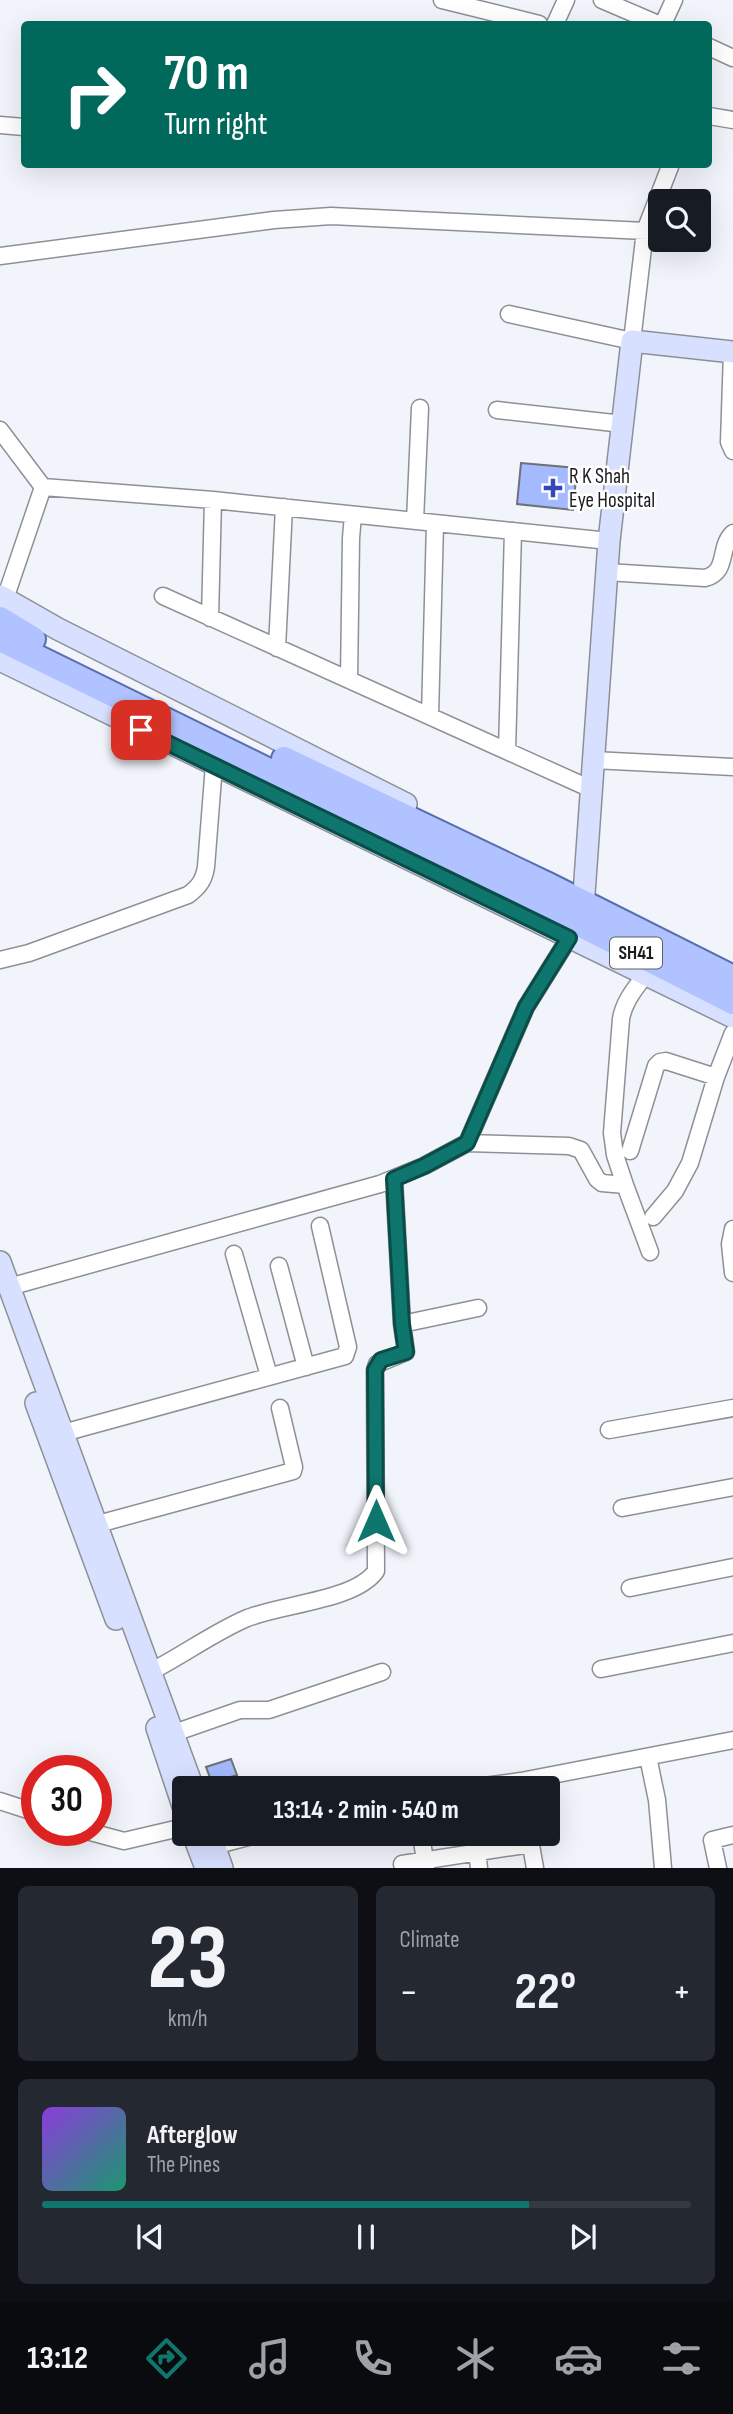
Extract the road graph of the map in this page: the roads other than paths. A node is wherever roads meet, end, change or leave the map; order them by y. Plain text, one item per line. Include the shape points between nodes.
1 (442, 0) edge
2 (566, 0) edge
3 (602, 0) edge
4 (674, 0) edge
5 (527, 21) edge
6 (556, 21) edge
7 (654, 21) edge
8 (663, 21) edge
9 (712, 48) edge
10 (733, 58) edge
11 (712, 116) edge
12 (733, 120) edge
13 (0, 125) edge
14 (21, 127) edge
15 (669, 168) edge
16 (645, 231) junction
17 (0, 256) edge
18 (509, 314) dead end
19 (632, 341) junction
20 (732, 352) edge
21 (420, 408) dead end
22 (497, 410) dead end
23 (622, 424) junction
24 (0, 430) edge
25 (733, 452) edge
26 (43, 486) junction
27 (213, 500) junction
28 (284, 507) junction
29 (353, 514) junction
30 (415, 521) junction
31 (435, 523) junction
32 (513, 531) junction
33 (733, 533) edge
34 (609, 541) junction
35 (606, 572) junction
36 (163, 596) dead end
37 (2, 605) edge
38 (210, 618) junction
39 (0, 639) edge
40 (277, 648) junction
41 (0, 660) edge
42 (349, 680) junction
43 (430, 716) junction
44 (507, 751) junction
45 (593, 760) junction
46 (214, 765) junction
47 (733, 767) edge
48 (591, 789) junction
49 (584, 894) junction
50 (544, 895) junction
51 (569, 938) junction
52 (0, 960) edge
53 (733, 967) edge
54 (645, 975) junction
55 (733, 978) edge
56 (733, 1002) edge
57 (733, 1017) edge
58 (733, 1033) edge
59 (716, 1077) junction
60 (467, 1143) junction
61 (630, 1151) dead end
62 (394, 1179) junction
63 (625, 1185) junction
64 (653, 1217) dead end
65 (320, 1226) dead end
66 (732, 1239) edge
67 (650, 1252) dead end
68 (234, 1254) dead end
69 (0, 1262) edge
70 (279, 1266) dead end
71 (733, 1273) edge
72 (4, 1295) edge
73 (478, 1308) dead end
74 (402, 1324) junction
75 (306, 1367) junction
76 (269, 1376) junction
77 (280, 1408) dead end
78 (733, 1408) edge
79 (609, 1430) dead end
80 (63, 1433) junction
81 (733, 1487) edge
82 (622, 1508) dead end
83 (98, 1524) junction
84 (733, 1567) edge
85 (630, 1588) dead end
86 (733, 1643) edge
87 (601, 1669) dead end
88 (150, 1672) junction
89 (382, 1672) dead end
90 (174, 1733) junction
91 (733, 1740) edge
92 (648, 1756) junction
93 (173, 1776) edge
94 (189, 1776) edge
95 (560, 1776) edge
96 (0, 1801) edge
97 (21, 1808) edge
98 (172, 1830) edge
99 (733, 1835) edge
100 (112, 1838) edge
101 (197, 1846) edge
102 (214, 1846) edge
103 (423, 1846) edge
104 (513, 1846) edge
105 (531, 1846) edge
106 (478, 1860) edge
107 (402, 1864) dead end
108 (426, 1864) edge
109 (206, 1868) edge
110 (222, 1868) edge
111 (535, 1868) edge
112 (663, 1868) edge
113 (718, 1868) edge

1 - 5 street
2 - 6 street
3 - 7 street
4 - 8 street
9 - 10 street
11 - 12 street
13 - 14 street
15 - 16 street
16 - 17 street via 331,216
16 - 19 street
18 - 19 street
19 - 20 street
19 - 23 street
20 - 25 street via 729,442
21 - 30 street
22 - 23 street
23 - 34 street
24 - 26 street
26 - 27 street
26 - 37 street
27 - 28 street
27 - 38 street
28 - 29 street
28 - 40 street
29 - 30 street
29 - 42 street
30 - 31 street
31 - 32 street
31 - 43 street
32 - 34 street
32 - 44 street
33 - 35 street via 714,576
34 - 35 street
35 - 45 street
36 - 38 street
37 - 49 street
37 - 50 main road, SH41 via 36,642
38 - 40 street
39 - 50 main road, SH41
40 - 42 street
41 - 46 street
42 - 43 street
43 - 44 street
44 - 48 street
45 - 47 street
45 - 48 street
46 - 51 street
46 - 52 street via 205,878 197,888 41,949
48 - 49 street
49 - 53 street
50 - 55 main road, SH41
50 - 56 main road, SH41
51 - 54 street
51 - 60 street via 526,1007
54 - 57 street
54 - 63 street via 627,999 621,1019 611,1133
58 - 59 street
59 - 61 street via 660,1062
59 - 64 street via 690,1163
60 - 62 street
60 - 63 street via 576,1147 602,1183
62 - 72 street
62 - 74 street
63 - 67 street
65 - 75 street via 348,1347 337,1360
66 - 71 street
68 - 76 street
69 - 72 street
70 - 75 street
72 - 80 street
72 - 93 street
73 - 74 street
74 - 88 street via 406,1352 381,1360 375,1370 376,1571 369,1581 246,1619
75 - 76 street
76 - 80 street
77 - 83 street via 293,1471
78 - 79 street
80 - 83 street
81 - 82 street
83 - 88 street
84 - 85 street
86 - 87 street
88 - 90 street
89 - 90 street via 269,1710 246,1709
90 - 94 street
91 - 92 street
92 - 95 street
92 - 112 street
96 - 97 street
98 - 100 street via 124,1841
99 - 113 street via 712,1840
101 - 109 street
102 - 110 street
103 - 108 street
104 - 106 street
105 - 111 street
106 - 108 street
107 - 108 street

